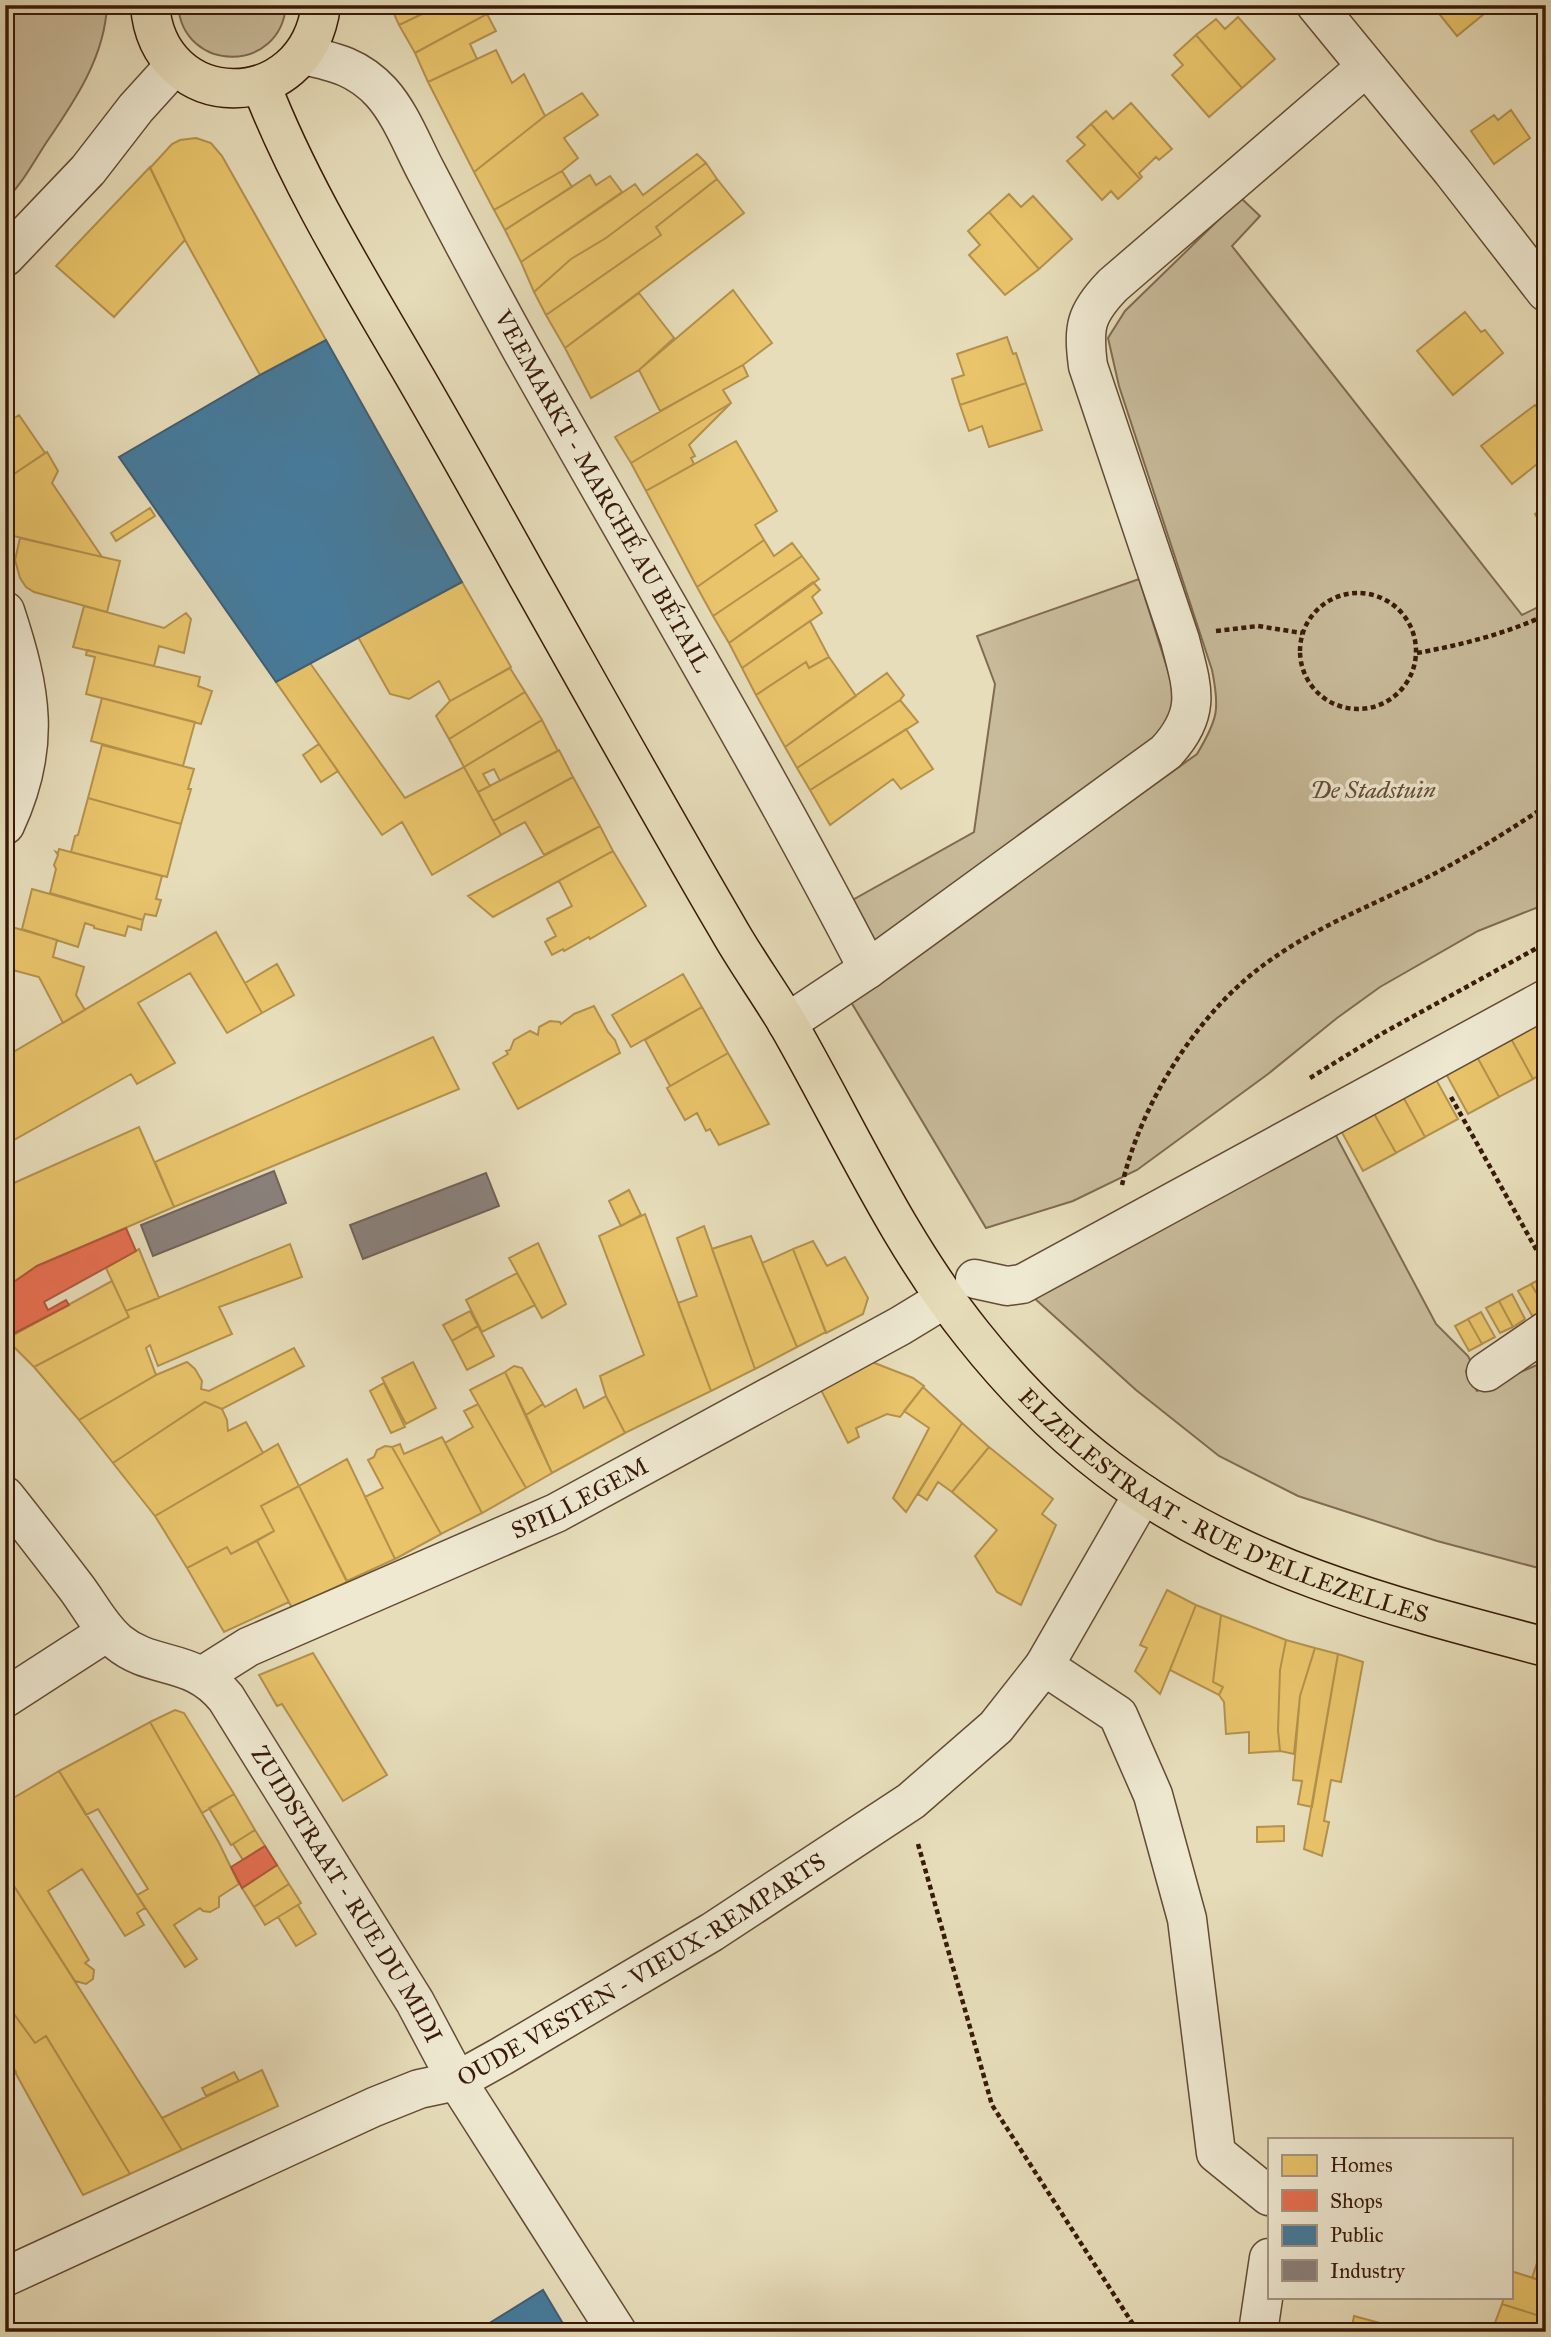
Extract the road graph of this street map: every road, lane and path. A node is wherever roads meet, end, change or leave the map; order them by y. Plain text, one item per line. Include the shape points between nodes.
1 (150, 5) edge
2 (321, 5) edge
3 (1316, 5) edge
4 (304, 55) junction
5 (175, 65) junction
6 (1366, 67) junction
7 (261, 85) junction
8 (5, 257) edge
9 (1546, 292) edge
10 (5, 611) edge
11 (1546, 615) edge
12 (1302, 633) junction
13 (1180, 640) junction
14 (1417, 653) junction
15 (1546, 806) edge
16 (5, 825) edge
17 (868, 969) junction
18 (1546, 999) edge
19 (787, 1023) junction
20 (1431, 1062) junction
21 (1119, 1196) dead end
22 (1546, 1268) edge
23 (961, 1288) junction
24 (1546, 1331) edge
25 (1486, 1372) dead end
26 (1143, 1494) junction
27 (5, 1496) edge
28 (107, 1632) junction
29 (1546, 1647) edge
30 (1044, 1666) junction
31 (202, 1676) junction
32 (5, 1698) edge
33 (911, 1801) junction
34 (457, 2081) junction
35 (1268, 2195) edge
36 (1268, 2265) edge
37 (5, 2277) edge
38 (617, 2332) edge
39 (1138, 2332) edge
40 (1258, 2332) edge

1 - 5 main road via 156,37
2 - 4 main road via 319,22
3 - 6 street
4 - 7 main road
4 - 17 street, VEEMARKT - MARCHÉ AU BÉTAIL via 357,70 389,102 609,507 820,874
5 - 7 main road via 215,86
5 - 8 street via 88,170
6 - 9 street
6 - 13 street via 1113,285 1089,318 1084,334 1088,366
7 - 19 main road, ELZELESTRAAT - RUE D'ELLEZELLES via 292,160 356,276 651,797
10 - 16 street via 25,678 29,714 23,773
11 - 14 path via 1494,635
12 - 13 path via 1258,626
12 - 14 path via 1321,605 1352,592 1368,593 1385,598 1404,614
12 - 14 path via 1301,665 1308,681 1318,694 1348,709 1381,705 1395,696 1410,676
13 - 17 street via 1191,682 1190,715 1181,736 1166,752
15 - 21 path via 1419,882 1316,932 1270,960 1235,989 1178,1058 1148,1110
17 - 19 street
18 - 20 street
19 - 23 main road, ELZELESTRAAT - RUE D'ELLEZELLES via 899,1223
20 - 22 path
20 - 23 street via 1022,1284
23 - 26 main road, ELZELESTRAAT - RUE D'ELLEZELLES via 978,1341 1038,1407
23 - 31 street, SPILLEGEM via 900,1326 556,1513 248,1647
24 - 25 street
26 - 29 main road, ELZELESTRAAT - RUE D'ELLEZELLES via 1276,1566
26 - 30 street, OUDE VESTEN - VIEUX-REMPARTS
27 - 28 street
28 - 31 street via 133,1653
28 - 32 street
30 - 33 street, OUDE VESTEN - VIEUX-REMPARTS via 996,1727
30 - 35 street via 1118,1715 1153,1795 1187,1919 1216,2153
31 - 34 street, ZUIDSTRAAT - RUE DU MIDI via 221,1692 237,1716 415,2002
33 - 34 street, OUDE VESTEN - VIEUX-REMPARTS via 712,1932
33 - 39 path via 919,1849 992,2105
34 - 37 street, OUDE VESTEN - VIEUX-REMPARTS via 419,2089 374,2107
34 - 38 street, ZUIDSTRAAT - RUE DU MIDI
36 - 40 street

